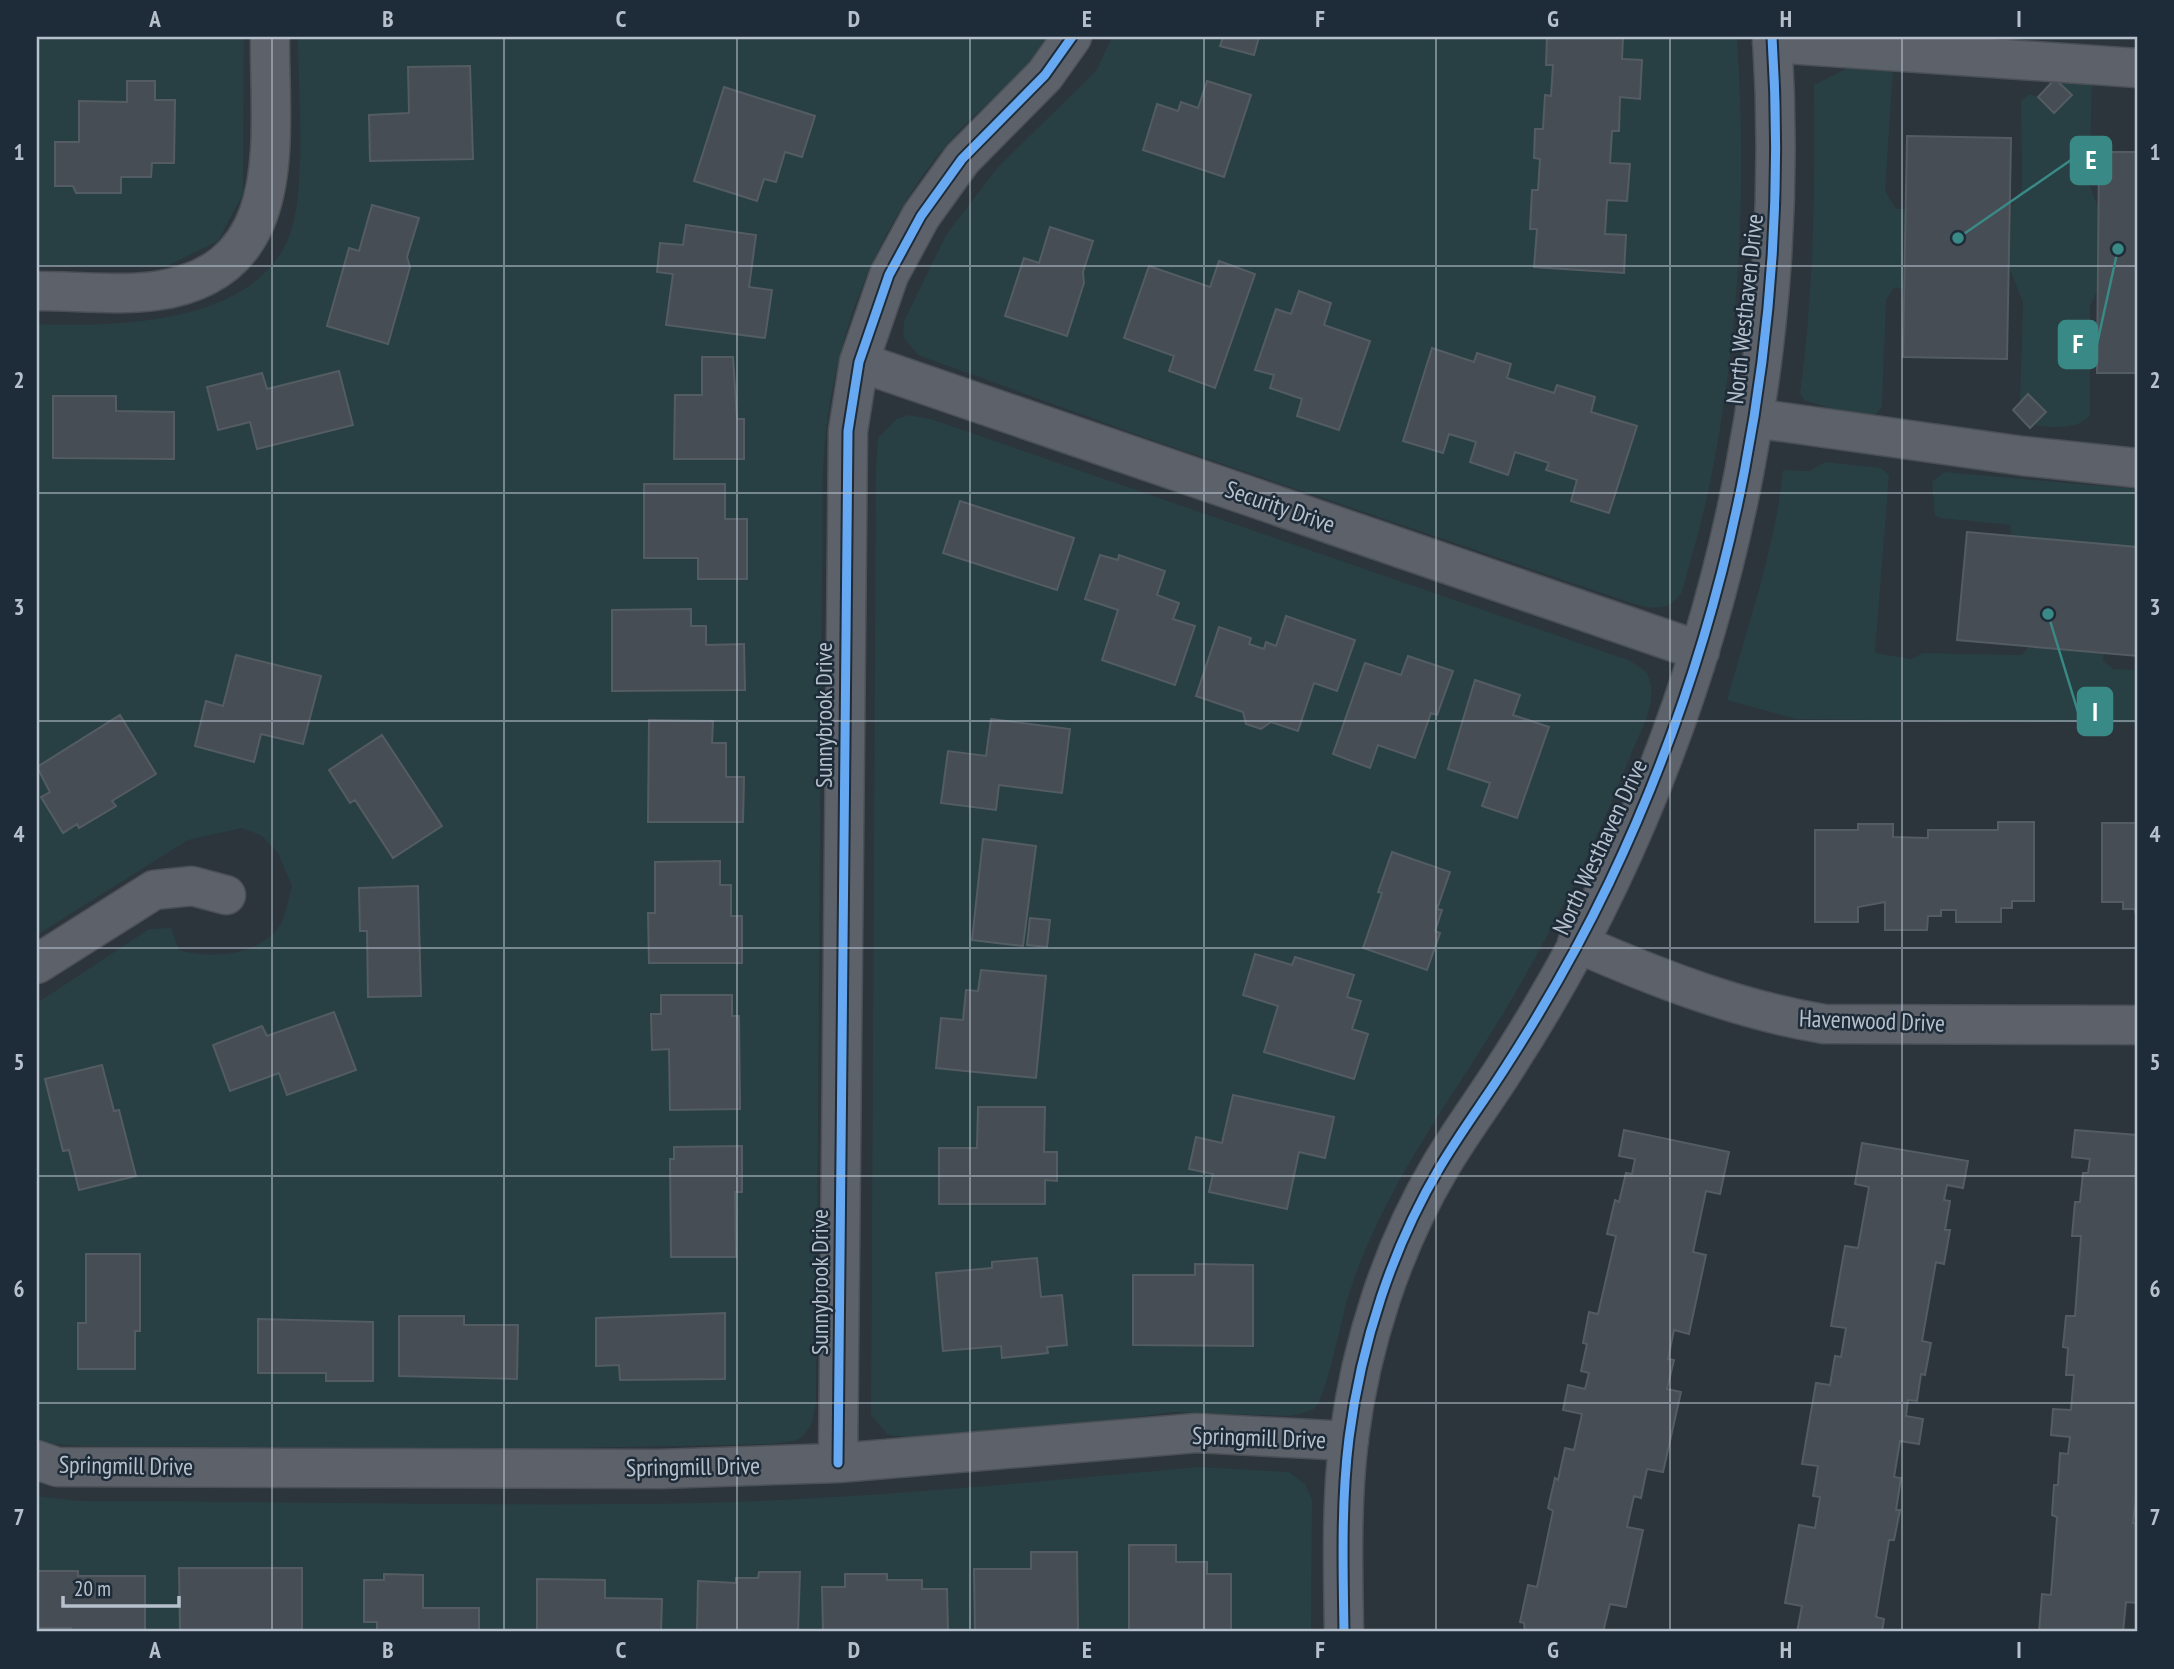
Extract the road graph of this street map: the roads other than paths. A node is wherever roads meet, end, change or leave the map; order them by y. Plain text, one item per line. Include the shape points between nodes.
1 (270, 37) edge
2 (1072, 37) edge
3 (1772, 40) edge
4 (2137, 68) edge
5 (37, 291) edge
6 (859, 362) junction
7 (1754, 418) junction
8 (2137, 468) edge
9 (1700, 651) junction
10 (226, 895) dead end
11 (1577, 943) junction
12 (37, 964) edge
13 (2137, 1025) edge
14 (1349, 1441) junction
15 (37, 1460) edge
16 (838, 1463) junction
17 (1344, 1632) edge

1 - 5 street via 268,182 261,213 242,247 213,272 183,286 152,291
2 - 6 street, Sunnybrook Drive via 1045,75 962,159 921,216 889,275
3 - 4 street
3 - 7 street, North Westhaven Drive via 1775,237
6 - 9 street, Security Drive
6 - 16 street, Sunnybrook Drive via 845,475
7 - 8 street
7 - 9 street, North Westhaven Drive via 1738,511
9 - 11 street, North Westhaven Drive via 1660,767
10 - 12 street via 192,886 154,890
11 - 13 street, Havenwood Drive via 1644,972 1776,1016 1824,1024
11 - 14 street, North Westhaven Drive via 1508,1063 1439,1168 1400,1247 1372,1326
14 - 16 street, Springmill Drive via 1196,1433
14 - 17 street, North Westhaven Drive via 1343,1528
15 - 16 street, Springmill Drive via 57,1467 639,1469

